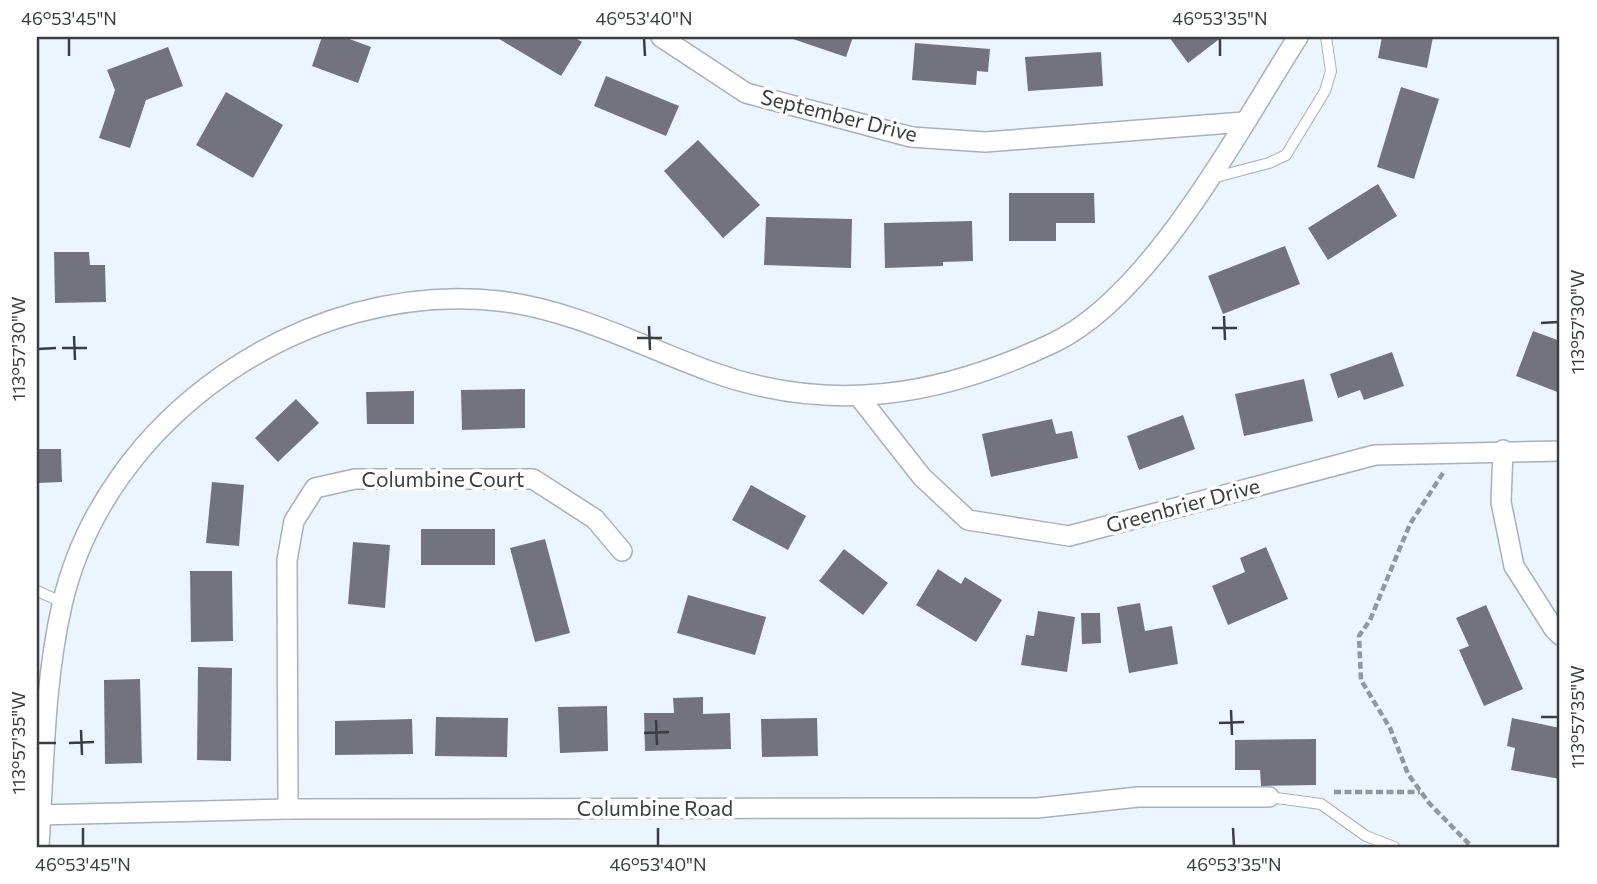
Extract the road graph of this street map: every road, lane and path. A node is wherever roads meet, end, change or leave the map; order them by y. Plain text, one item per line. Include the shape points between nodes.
1 (661, 37) edge
2 (1298, 37) edge
3 (1326, 37) edge
4 (1244, 121) junction
5 (1209, 180) junction
6 (860, 398) junction
7 (1503, 450) junction
8 (1560, 451) edge
9 (1450, 452) junction
10 (622, 551) dead end
11 (37, 591) edge
12 (62, 602) junction
13 (1560, 635) edge
14 (1421, 792) junction
15 (1322, 793) dead end
16 (1269, 797) joint
17 (288, 809) junction
18 (39, 815) edge
19 (39, 847) edge
20 (1394, 847) edge
21 (1472, 847) edge

1 - 4 street, September Drive via 747,93 911,137 985,142
2 - 4 street
3 - 5 lane via 1331,71 1325,91 1286,155
4 - 5 street
5 - 6 street via 1117,299 1056,342 937,387
6 - 9 street, Greenbrier Drive via 922,477 968,520 1069,536 1375,455
6 - 12 street via 779,391 717,373 567,314 497,301 442,300 373,308 310,327 239,364 180,408 136,454 90,526
7 - 8 street, Greenbrier Drive
7 - 9 street, Greenbrier Drive
7 - 13 street via 1501,502 1514,566
9 - 14 path via 1442,477 1410,524 1359,636 1362,680
10 - 17 street, Columbine Court via 595,519 533,480 355,479 315,488 294,521 287,560
11 - 12 lane
12 - 18 street via 46,709
14 - 15 path
14 - 21 path
16 - 17 street, Columbine Road via 1138,797 1037,808
16 - 20 lane via 1321,804 1366,836
17 - 18 street, Columbine Road
18 - 19 street

